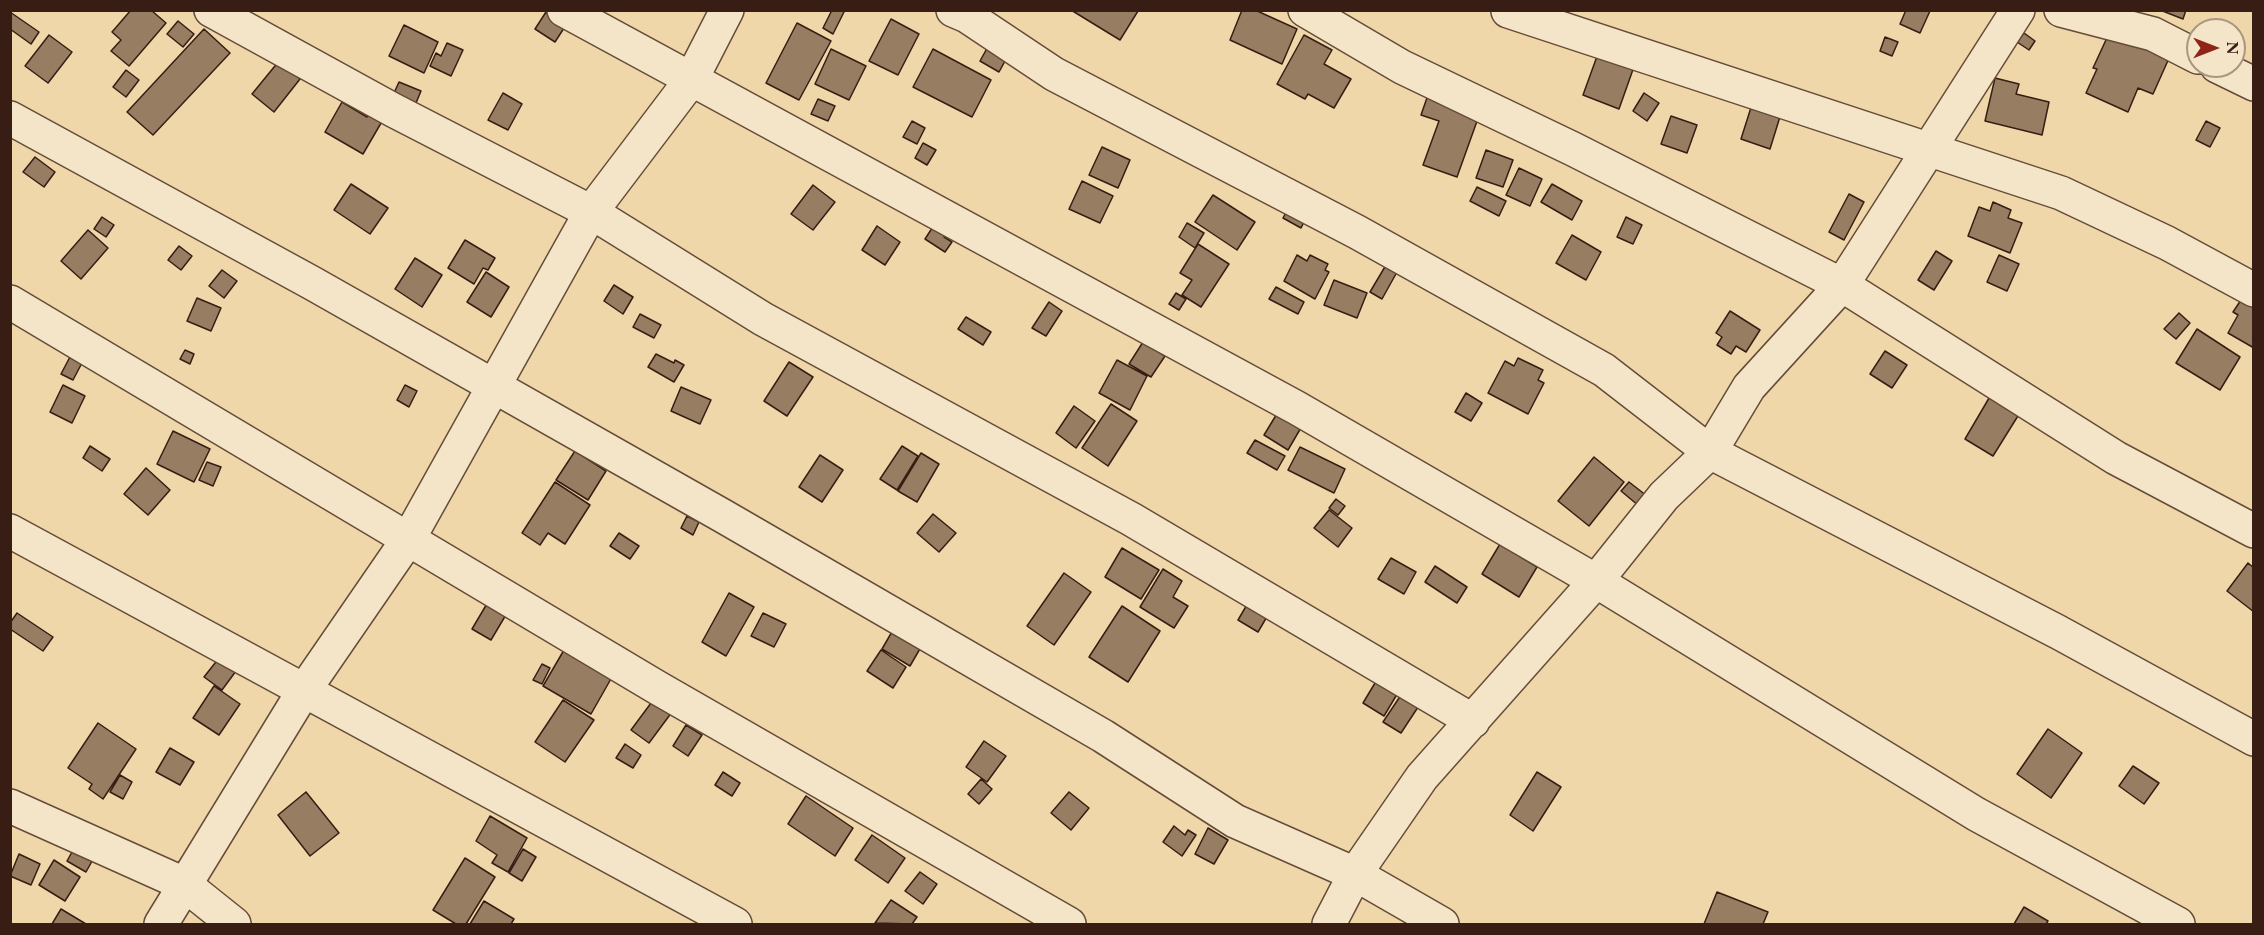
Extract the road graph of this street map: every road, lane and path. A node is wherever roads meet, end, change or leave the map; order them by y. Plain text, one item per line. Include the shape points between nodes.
1 (211, 10) edge
2 (564, 10) edge
3 (727, 10) edge
4 (952, 10) edge
5 (1305, 10) edge
6 (2018, 10) edge
7 (2061, 10) edge
8 (1508, 11) edge
9 (2186, 51) edge
10 (691, 80) junction
11 (10, 118) edge
12 (1929, 152) junction
13 (591, 212) junction
14 (1842, 285) junction
15 (2253, 290) edge
16 (10, 302) edge
17 (492, 386) junction
18 (1710, 452) junction
19 (10, 531) edge
20 (2253, 531) edge
21 (409, 538) junction
22 (1596, 581) junction
23 (303, 692) junction
24 (1473, 721) junction
25 (2253, 739) edge
26 (10, 806) edge
27 (1355, 874) junction
28 (184, 884) junction
29 (161, 924) edge
30 (234, 924) edge
31 (735, 924) edge
32 (1068, 924) edge
33 (1329, 924) edge
34 (1442, 924) edge
35 (2178, 924) edge

1 - 13 street
2 - 10 street
3 - 10 street
4 - 18 street via 1054,74 1357,232 1604,370
5 - 14 street via 1402,68
6 - 12 street
7 - 9 street via 2153,34
8 - 12 street
10 - 13 street
10 - 22 street via 1297,408
11 - 17 street
12 - 14 street
12 - 15 street via 2061,193 2167,243
13 - 17 street
13 - 24 street via 764,319 1131,519
14 - 18 street via 1749,387
14 - 20 street via 2116,458
16 - 21 street
17 - 21 street
17 - 27 street via 1093,730 1235,821
18 - 22 street via 1664,496
18 - 25 street via 2058,632
19 - 23 street
21 - 23 street
21 - 32 street via 668,694
22 - 24 street
22 - 35 street via 1976,814
23 - 28 street
23 - 31 street
24 - 27 street via 1422,777
26 - 28 street
27 - 33 street
27 - 34 street
28 - 29 street
28 - 30 street

